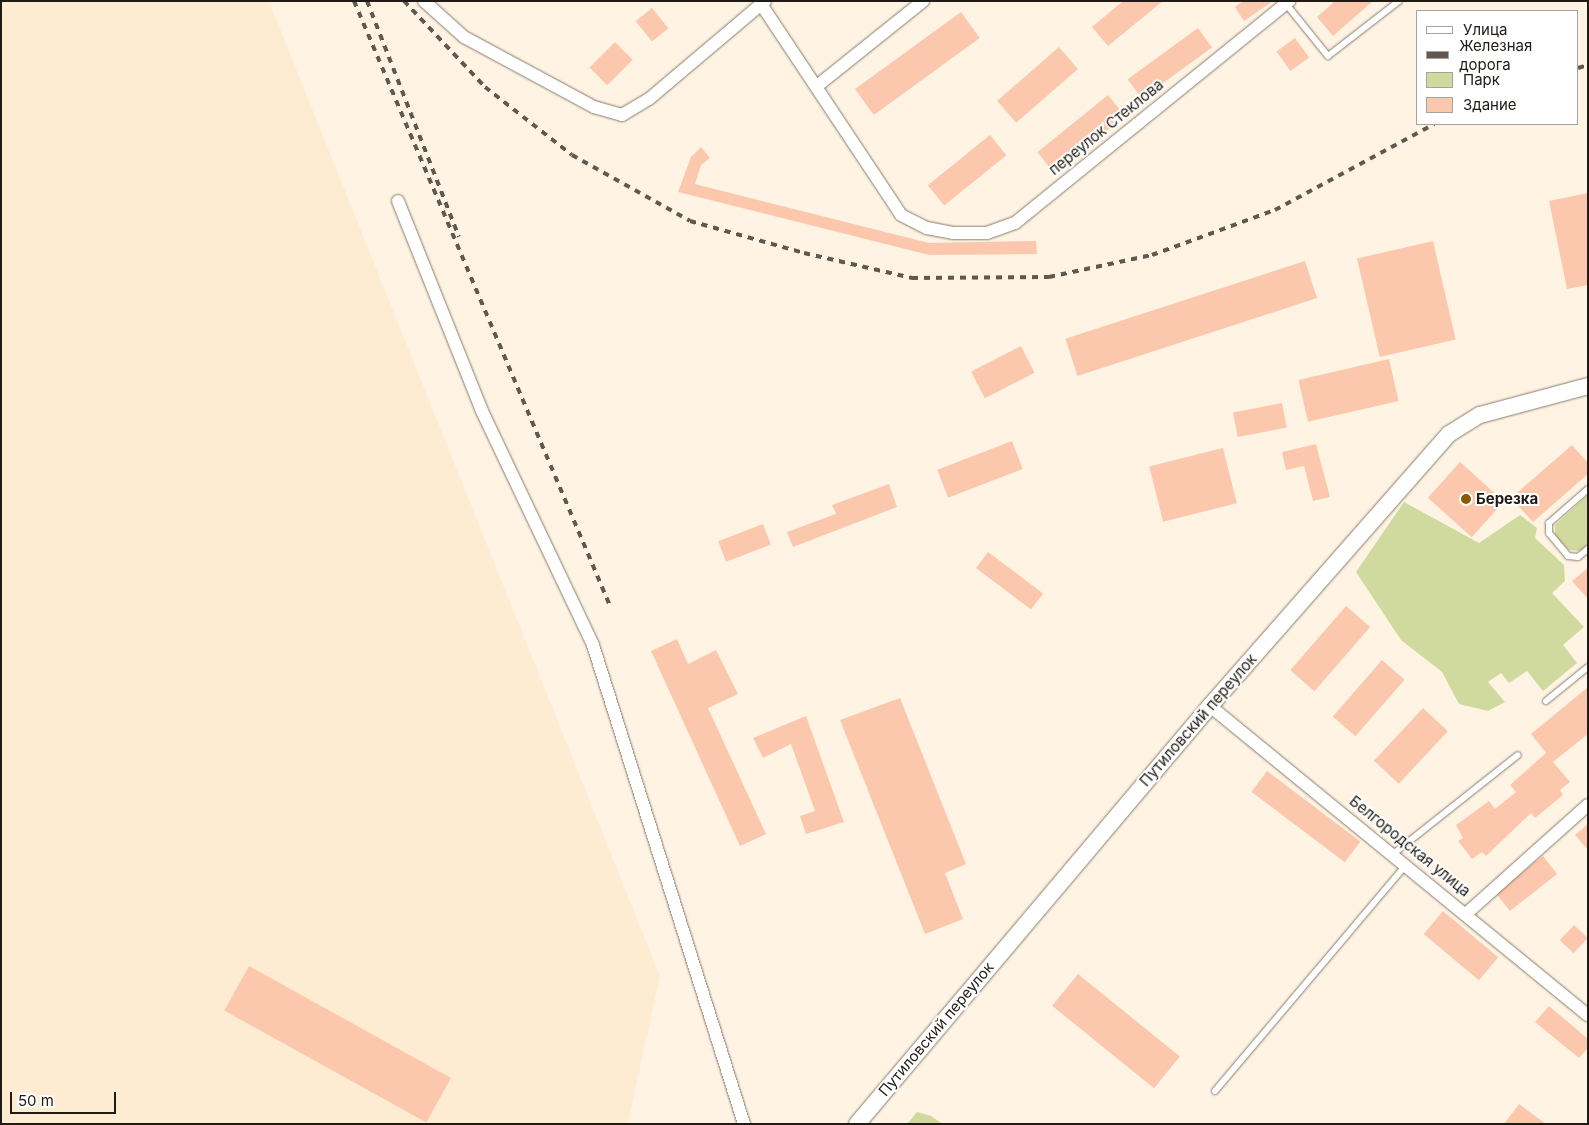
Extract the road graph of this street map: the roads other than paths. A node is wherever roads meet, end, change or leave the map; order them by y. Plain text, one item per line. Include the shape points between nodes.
1 (424, 1) edge
2 (923, 1) edge
3 (1399, 1) edge
4 (1288, 2) edge
5 (763, 3) edge
6 (817, 86) junction
7 (398, 201) dead end
8 (1588, 386) edge
9 (1588, 489) edge
10 (1588, 549) edge
11 (1588, 667) edge
12 (1546, 701) dead end
13 (1210, 706) junction
14 (1518, 755) dead end
15 (1588, 805) edge
16 (1393, 854) junction
17 (1407, 864) junction
18 (1468, 914) junction
19 (1588, 1014) edge
20 (1215, 1091) dead end
21 (744, 1124) edge
22 (857, 1124) edge

1 - 5 street via 464,38 594,107 622,115 649,99
2 - 6 street
3 - 4 lane via 1328,56
4 - 6 street, переулок Стеклова via 1015,223 987,233 927,228 896,207
5 - 6 street
7 - 21 street via 481,409 593,645
8 - 13 main road, Путиловский переулок via 1480,415 1449,434
9 - 10 lane via 1549,523 1549,528 1568,556 1578,557
11 - 12 lane
13 - 16 street, Белгородская улица
13 - 22 main road, Путиловский переулок
14 - 16 lane
15 - 18 street
16 - 17 street, Белгородская улица
17 - 18 street, Белгородская улица
17 - 20 lane
18 - 19 street, Белгородская улица

